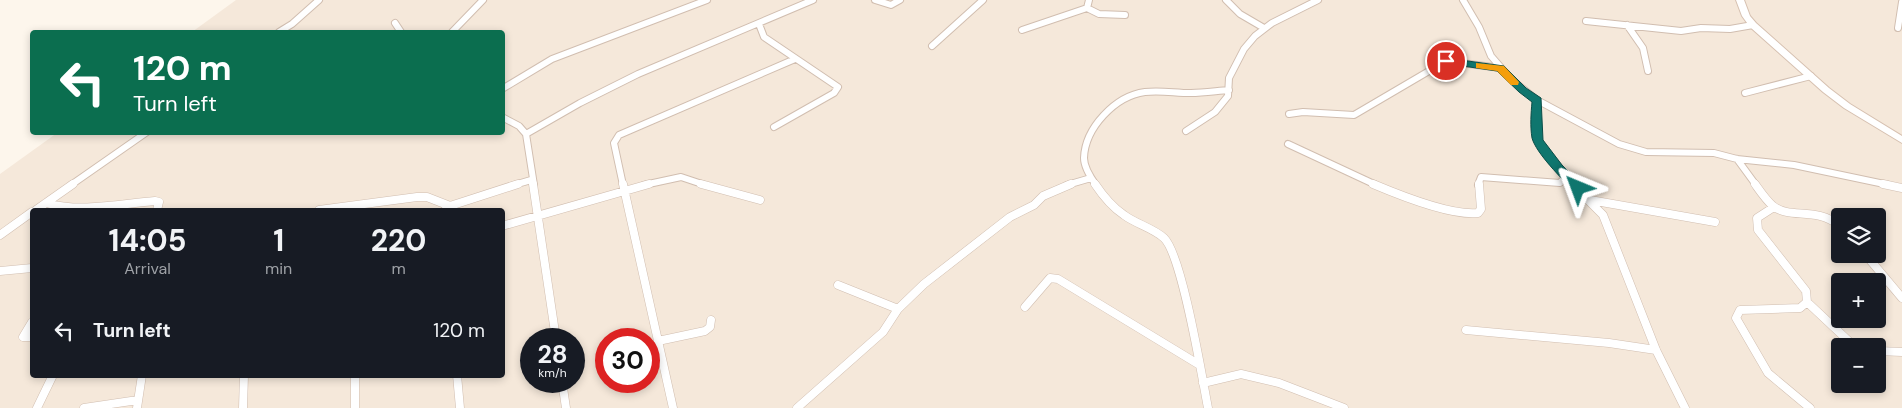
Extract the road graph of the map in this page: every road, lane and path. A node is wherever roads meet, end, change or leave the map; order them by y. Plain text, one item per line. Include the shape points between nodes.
1 (319, 0) edge
2 (483, 0) edge
3 (707, 0) edge
4 (813, 0) edge
5 (875, 0) edge
6 (900, 0) edge
7 (983, 0) edge
8 (1089, 0) edge
9 (1226, 0) edge
10 (1305, 0) edge
11 (1318, 0) edge
12 (1463, 0) edge
13 (1740, 0) edge
14 (1902, 2) edge
15 (1087, 8) junction
16 (1300, 10) junction
17 (1124, 15) dead end
18 (1586, 21) dead end
19 (395, 23) dead end
20 (758, 24) junction
21 (1627, 25) junction
22 (1753, 25) junction
23 (1264, 28) junction
24 (1898, 28) dead end
25 (282, 30) edge
26 (401, 30) edge
27 (454, 30) edge
28 (1022, 30) dead end
29 (932, 46) dead end
30 (795, 59) junction
31 (1500, 68) junction
32 (1648, 71) dead end
33 (1811, 76) junction
34 (505, 87) edge
35 (1229, 90) junction
36 (1746, 93) dead end
37 (1537, 100) junction
38 (1289, 114) dead end
39 (505, 119) edge
40 (774, 127) dead end
41 (1186, 131) dead end
42 (526, 134) junction
43 (143, 135) edge
44 (1902, 140) edge
45 (1288, 144) dead end
46 (1737, 159) junction
47 (1565, 177) junction
48 (1091, 178) junction
49 (531, 180) junction
50 (1902, 188) edge
51 (624, 190) junction
52 (760, 200) dead end
53 (1590, 200) junction
54 (46, 203) junction
55 (370, 207) edge
56 (1774, 207) junction
57 (39, 208) edge
58 (158, 208) edge
59 (353, 208) edge
60 (448, 208) edge
61 (30, 213) edge
62 (538, 216) junction
63 (1831, 220) edge
64 (1715, 222) dead end
65 (505, 225) edge
66 (0, 234) edge
67 (1873, 263) edge
68 (30, 268) edge
69 (0, 271) edge
70 (838, 285) dead end
71 (1902, 298) edge
72 (1807, 302) junction
73 (1025, 307) dead end
74 (898, 309) junction
75 (712, 320) dead end
76 (30, 325) edge
77 (554, 328) edge
78 (655, 328) edge
79 (1466, 330) dead end
80 (30, 337) edge
81 (1843, 338) edge
82 (660, 341) edge
83 (660, 350) edge
84 (1656, 350) junction
85 (1886, 351) edge
86 (1902, 352) edge
87 (1198, 364) junction
88 (52, 378) edge
89 (141, 378) edge
90 (244, 378) edge
91 (355, 378) edge
92 (458, 378) edge
93 (1203, 383) junction
94 (564, 393) edge
95 (137, 404) edge
96 (1341, 407) edge
97 (37, 408) edge
98 (84, 408) edge
99 (243, 408) edge
100 (355, 408) edge
101 (460, 408) edge
102 (566, 408) edge
103 (673, 408) edge
104 (797, 408) edge
105 (1208, 408) edge
106 (1685, 408) edge
107 (1810, 408) edge

1 - 25 street
2 - 27 street
3 - 34 street via 552,59
4 - 20 street
5 - 6 street via 891,5
7 - 29 street
8 - 15 street
9 - 23 street via 1240,14
10 - 16 street
11 - 16 street
12 - 31 street
13 - 22 street
14 - 24 street
15 - 17 street via 1096,13
15 - 28 street
16 - 23 street
18 - 21 street
19 - 26 street
20 - 30 street via 764,37
20 - 42 street via 638,74
21 - 22 street via 1680,31
21 - 32 street via 1643,48
22 - 33 street
23 - 35 street via 1244,49 1229,78
30 - 40 street via 836,84 837,90
30 - 51 street via 619,134 614,143
31 - 37 street
31 - 38 street via 1446,61 1354,115
33 - 36 street via 1771,90
33 - 44 street via 1848,106
35 - 41 street via 1215,112
35 - 48 street via 1142,92 1126,98 1095,126 1086,141 1084,160
37 - 46 street via 1633,149 1668,154 1714,153
37 - 47 street via 1538,140
39 - 42 street
42 - 49 street
43 - 54 street
45 - 47 street via 1383,188 1434,206 1470,214 1481,209 1478,187 1481,177 1560,183
46 - 50 street via 1794,165
46 - 56 street
47 - 53 street
48 - 74 street via 1043,196 1034,205 1010,217 924,284
48 - 87 street via 1104,198 1123,215 1163,237 1171,247
49 - 60 street
49 - 62 street
51 - 52 street via 681,177
51 - 62 street
51 - 78 street
53 - 64 street
53 - 84 street via 1603,215
54 - 57 street
54 - 58 street via 79,206 155,201 159,202
55 - 59 street
55 - 60 street via 427,197
56 - 63 street via 1824,215
56 - 72 street via 1757,218 1758,230 1806,291
61 - 66 street
62 - 65 street
62 - 77 street
67 - 71 street
68 - 69 street
70 - 74 street
72 - 81 street
72 - 107 street via 1800,308 1740,310 1736,318 1768,373
73 - 87 street via 1050,278 1058,279
74 - 104 street via 883,332
75 - 82 street via 705,331
76 - 80 street via 23,337
79 - 84 street via 1621,343
83 - 103 street
84 - 106 street
85 - 86 street
87 - 93 street
88 - 97 street
89 - 95 street
90 - 99 street
91 - 100 street
92 - 101 street
93 - 96 street via 1241,374 1279,383
93 - 105 street
94 - 102 street
95 - 98 street

